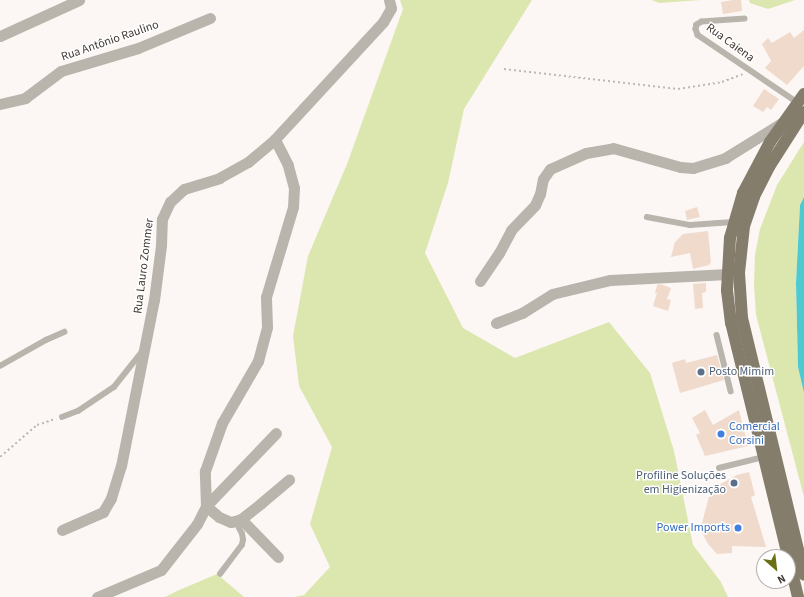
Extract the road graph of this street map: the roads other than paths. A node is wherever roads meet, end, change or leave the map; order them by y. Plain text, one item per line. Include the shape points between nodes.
1 (79, 0) edge
2 (390, 4) edge
3 (210, 18) dead end
4 (745, 18) dead end
5 (0, 36) edge
6 (802, 103) edge
7 (0, 104) edge
8 (783, 122) junction
9 (275, 140) junction
10 (647, 217) dead end
11 (733, 222) junction
12 (728, 274) junction
13 (480, 281) dead end
14 (496, 323) dead end
15 (64, 332) dead end
16 (717, 335) dead end
17 (144, 350) junction
18 (0, 366) edge
19 (731, 392) dead end
20 (62, 417) road end
21 (276, 433) dead end
22 (764, 457) junction
23 (719, 468) dead end
24 (289, 480) dead end
25 (206, 506) junction
26 (238, 520) junction
27 (62, 530) dead end
28 (278, 557) dead end
29 (220, 574) dead end
30 (804, 575) edge
31 (97, 597) edge
32 (798, 597) edge

1 - 5 street
2 - 9 street, Rua Lauro Zommer via 383,22
3 - 7 street, Rua Antônio Raulino via 138,48 61,71 25,98
4 - 6 lane, Rua Caiena via 702,22 696,29 698,35
6 - 8 main road
6 - 30 main road via 754,197 744,226 739,273 742,318
8 - 11 main road via 750,177
8 - 13 street via 725,158 693,168 680,167 614,148 586,152 550,169 543,179 535,206 511,230
9 - 17 street, Rua Lauro Zommer via 248,162 219,178 184,189 170,202 162,218 154,300
9 - 25 street via 288,165 294,188 293,207 266,297 267,327 258,361 222,422 205,471
10 - 11 lane via 690,225
11 - 12 main road
12 - 14 street via 610,280 552,294 522,313
12 - 22 main road via 731,323
15 - 18 lane
16 - 19 lane
17 - 20 lane via 114,387 78,411
17 - 27 street, Rua Lauro Zommer via 121,466 112,498 103,512
21 - 25 street
22 - 23 lane
22 - 32 main road
24 - 26 street
25 - 26 street via 219,517 231,522
25 - 31 street via 197,524 161,570
26 - 28 street
26 - 29 lane via 242,545

